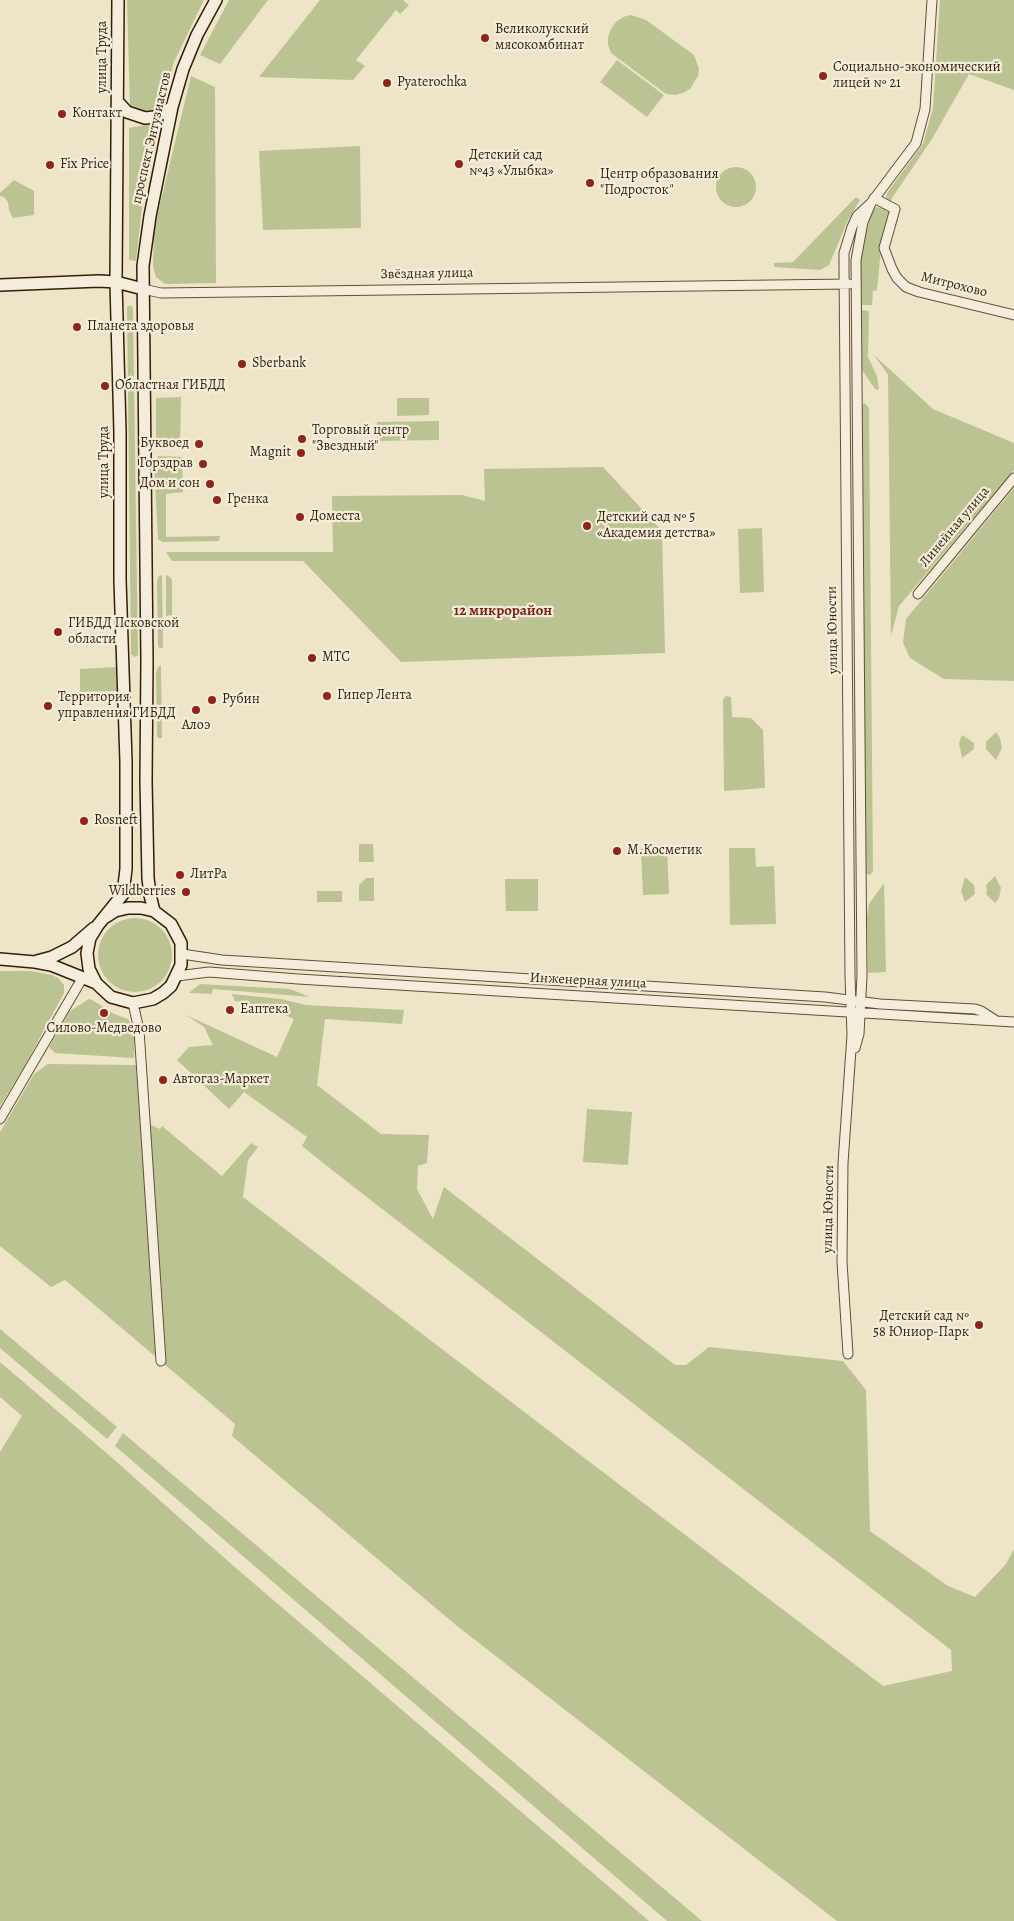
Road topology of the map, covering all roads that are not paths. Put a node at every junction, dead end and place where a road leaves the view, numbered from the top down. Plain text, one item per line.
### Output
1 (118, 0) edge
2 (216, 0) edge
3 (932, 0) edge
4 (118, 102) junction
5 (172, 106) junction
6 (872, 201) junction
7 (116, 282) junction
8 (843, 284) junction
9 (855, 284) junction
10 (0, 285) edge
11 (143, 289) junction
12 (1014, 315) edge
13 (1014, 478) edge
14 (918, 594) dead end
15 (154, 912) junction
16 (101, 921) junction
17 (182, 954) junction
18 (0, 959) edge
19 (35, 962) junction
20 (177, 976) junction
21 (84, 977) junction
22 (96, 983) junction
23 (851, 1000) junction
24 (861, 1001) junction
25 (133, 1003) junction
26 (856, 1012) junction
27 (997, 1021) junction
28 (1014, 1022) edge
29 (0, 1119) edge
30 (848, 1354) dead end
31 (161, 1361) dead end

1 - 4 main road, улица Труда
2 - 5 main road, проспект Энтузиастов
3 - 6 street, улица Юности
4 - 5 main road
4 - 7 main road, улица Труда
5 - 11 main road, проспект Энтузиастов
6 - 8 street, улица Юности
6 - 9 street, улица Юности
6 - 12 street, Митрохово
7 - 10 main road, Звёздная улица
7 - 11 main road, Звёздная улица
7 - 16 main road, улица Труда
8 - 9 street, Звёздная улица
8 - 11 street, Звёздная улица
8 - 23 street, улица Юности
9 - 24 street, улица Юности
11 - 15 main road
13 - 14 street, Линейная улица
15 - 16 main road
15 - 17 main road
16 - 19 main road
16 - 22 main road
17 - 20 main road
17 - 23 street, Инженерная улица
18 - 19 main road
19 - 21 main road
20 - 25 main road
20 - 26 street, Инженерная улица
21 - 22 main road
21 - 29 street
22 - 25 main road
23 - 24 street, Инженерная улица
23 - 26 street, улица Юности
24 - 26 street, улица Юности
24 - 27 street, Инженерная улица
25 - 31 street
26 - 27 street, Инженерная улица
26 - 30 street, улица Юности
27 - 28 street, Инженерная улица

